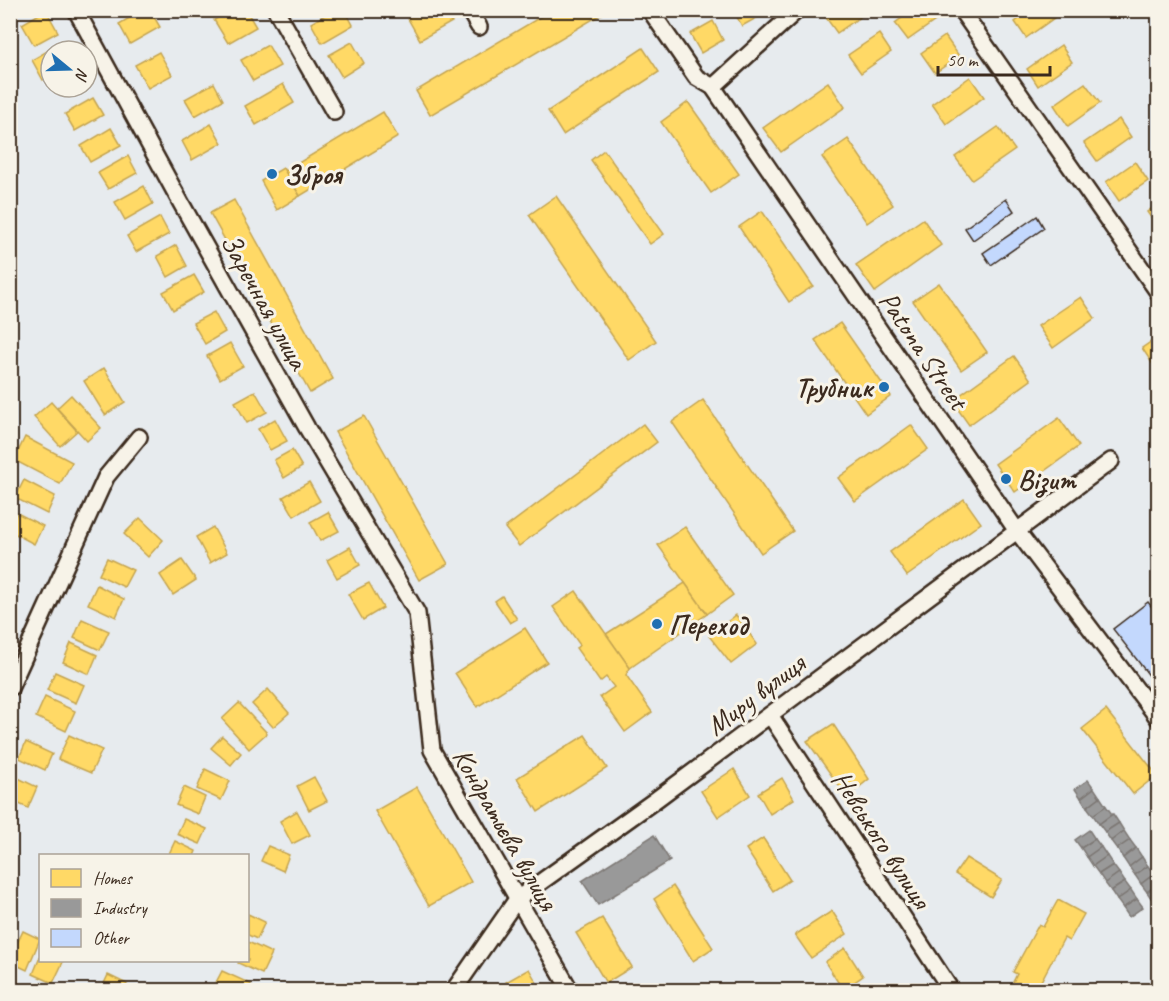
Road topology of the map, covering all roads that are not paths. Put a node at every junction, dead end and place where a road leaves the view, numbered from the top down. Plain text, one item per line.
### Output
1 (76, 10) edge
2 (276, 10) edge
3 (469, 10) edge
4 (650, 10) edge
5 (961, 10) edge
6 (795, 11) edge
7 (479, 27) dead end
8 (713, 87) junction
9 (334, 112) dead end
10 (1158, 292) edge
11 (139, 437) dead end
12 (1111, 461) dead end
13 (1017, 531) junction
14 (417, 613) joint
15 (10, 688) edge
16 (770, 715) junction
17 (1158, 718) edge
18 (517, 899) junction
19 (454, 990) edge
20 (570, 990) edge
21 (951, 990) edge

1 - 14 street, Заречная улица
2 - 9 street
3 - 7 street
4 - 8 street, Patona Street
5 - 10 street
6 - 8 street
8 - 13 street, Patona Street
11 - 15 street
12 - 13 street, Миру вулиця
13 - 16 street, Миру вулиця
13 - 17 street, Patona Street
14 - 18 street, Кондратьєва вулиця
16 - 18 street, Миру вулиця
16 - 21 street, Невського вулиця
18 - 19 street, Миру вулиця
18 - 20 street, Кондратьєва вулиця

